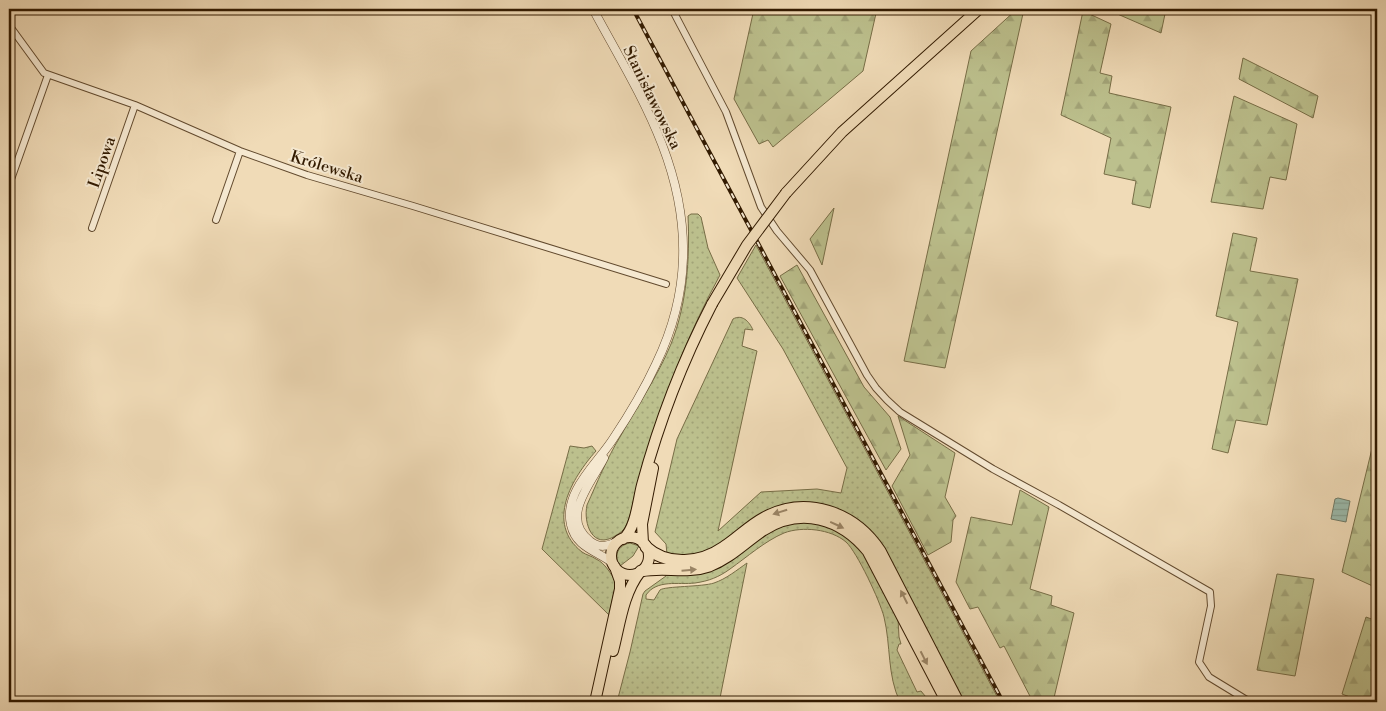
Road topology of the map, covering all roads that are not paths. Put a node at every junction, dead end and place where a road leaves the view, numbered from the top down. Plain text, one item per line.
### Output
1 (593, 9) edge
2 (672, 9) edge
3 (979, 9) edge
4 (9, 25) edge
5 (48, 75) junction
6 (135, 104) junction
7 (240, 151) junction
8 (9, 185) edge
9 (216, 220) dead end
10 (92, 228) dead end
11 (666, 284) dead end
12 (681, 371) junction
13 (612, 441) junction
14 (621, 540) junction
15 (645, 545) junction
16 (614, 566) junction
17 (640, 571) junction
18 (595, 702) edge
19 (600, 702) edge
20 (947, 702) edge
21 (958, 702) edge
22 (1250, 702) edge

1 - 13 street, Stanisławowska
2 - 22 street
3 - 12 main road, bridge
4 - 5 street
5 - 6 street, Królewska
5 - 8 street
6 - 7 street, Królewska
6 - 10 street, Lipowa
7 - 9 street
7 - 11 street, Królewska
12 - 14 main road
12 - 15 main road
13 - 14 street
13 - 16 street
14 - 15 main road
14 - 16 main road
15 - 17 main road
21 -> 15 highway
16 - 17 main road
16 - 18 main road
17 - 19 main road
17 -> 20 highway

